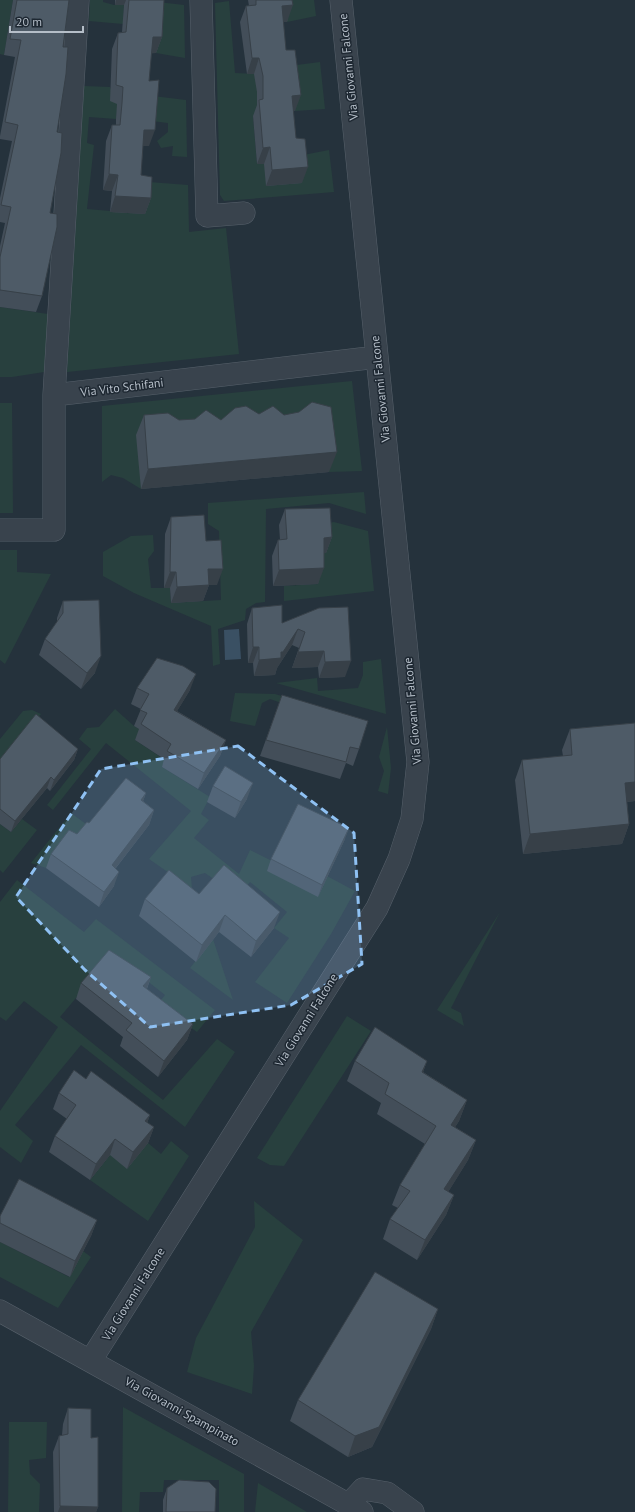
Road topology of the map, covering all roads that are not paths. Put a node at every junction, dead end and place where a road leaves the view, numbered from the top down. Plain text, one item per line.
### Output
1 (78, 0) edge
2 (201, 0) edge
3 (341, 0) edge
4 (244, 213) dead end
5 (377, 357) junction
6 (54, 395) junction
7 (0, 530) edge
8 (0, 1311) edge
9 (91, 1360) junction
10 (356, 1508) edge
11 (413, 1512) edge

1 - 6 street
2 - 4 street
3 - 5 street, Via Giovanni Falcone
5 - 6 street, Via Vito Schifani
5 - 9 street, Via Giovanni Falcone
6 - 7 street
8 - 9 street, Via Giovanni Spampinato
9 - 10 street, Via Giovanni Spampinato
10 - 11 street

